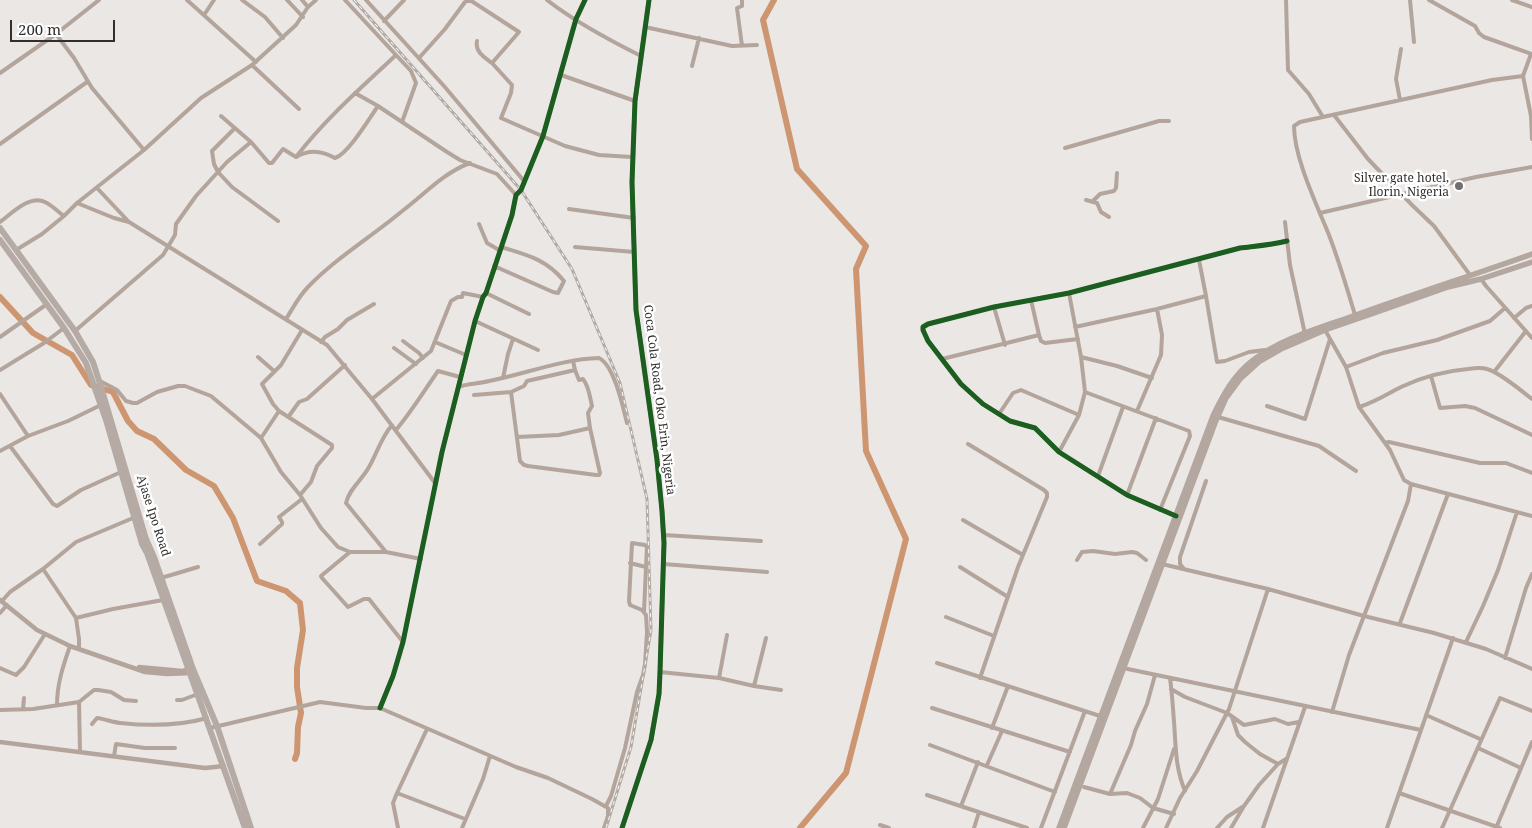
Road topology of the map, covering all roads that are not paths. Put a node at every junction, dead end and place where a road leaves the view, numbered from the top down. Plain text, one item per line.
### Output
1 (100, 0) edge
2 (188, 0) edge
3 (214, 0) edge
4 (242, 0) edge
5 (287, 0) edge
6 (302, 0) edge
7 (316, 0) edge
8 (345, 0) edge
9 (366, 0) edge
10 (404, 0) edge
11 (480, 0) edge
12 (546, 0) edge
13 (585, 0) edge
14 (649, 0) edge
15 (1286, 0) edge
16 (1410, 0) edge
17 (1429, 0) edge
18 (1512, 0) edge
19 (742, 1) edge
20 (477, 4) junction
21 (308, 7) junction
22 (1532, 8) edge
23 (204, 15) junction
24 (303, 17) junction
25 (576, 19) junction
26 (384, 21) junction
27 (645, 27) junction
28 (56, 34) junction
29 (283, 38) junction
30 (699, 38) junction
31 (477, 41) dead end
32 (1414, 42) dead end
33 (756, 45) dead end
34 (742, 46) junction
35 (1401, 49) dead end
36 (1532, 54) edge
37 (396, 55) junction
38 (641, 56) junction
39 (419, 58) junction
40 (254, 63) junction
41 (492, 63) junction
42 (692, 66) dead end
43 (0, 73) edge
44 (561, 75) junction
45 (1523, 76) junction
46 (87, 82) junction
47 (355, 93) junction
48 (1400, 100) junction
49 (635, 101) junction
50 (378, 106) junction
51 (299, 109) dead end
52 (1334, 115) junction
53 (221, 116) dead end
54 (1323, 117) junction
55 (1169, 121) dead end
56 (402, 122) junction
57 (235, 128) junction
58 (543, 136) junction
59 (1532, 139) edge
60 (250, 142) junction
61 (0, 144) edge
62 (1065, 148) dead end
63 (144, 150) junction
64 (296, 157) junction
65 (632, 157) junction
66 (460, 160) junction
67 (470, 163) junction
68 (1532, 163) edge
69 (460, 167) junction
70 (1532, 168) edge
71 (1526, 169) junction
72 (218, 172) junction
73 (1116, 173) dead end
74 (524, 181) junction
75 (97, 188) junction
76 (1401, 194) junction
77 (516, 195) junction
78 (1086, 200) dead end
79 (1094, 201) junction
80 (77, 203) junction
81 (569, 209) dead end
82 (1320, 213) junction
83 (64, 216) junction
84 (1108, 217) dead end
85 (634, 218) junction
86 (278, 221) dead end
87 (0, 222) edge
88 (129, 222) junction
89 (1285, 222) dead end
90 (479, 224) dead end
91 (1, 233) edge
92 (0, 240) edge
93 (1287, 241) junction
94 (168, 245) junction
95 (575, 247) dead end
96 (500, 248) junction
97 (16, 250) junction
98 (634, 252) junction
99 (1532, 254) edge
100 (1199, 260) junction
101 (1532, 262) edge
102 (1513, 265) junction
103 (494, 266) junction
104 (1470, 275) junction
105 (1481, 279) junction
106 (1069, 293) junction
107 (485, 295) junction
108 (1206, 296) junction
109 (1031, 300) junction
110 (47, 304) junction
111 (374, 304) dead end
112 (1532, 306) edge
113 (994, 307) junction
114 (1505, 308) junction
115 (1157, 309) junction
116 (529, 314) dead end
117 (1355, 315) junction
118 (1514, 318) junction
119 (286, 319) junction
120 (475, 321) junction
121 (1075, 327) junction
122 (64, 328) junction
123 (302, 330) junction
124 (1325, 330) junction
125 (75, 331) junction
126 (1526, 331) junction
127 (1305, 334) junction
128 (1039, 336) junction
129 (0, 337) edge
130 (1532, 338) edge
131 (513, 339) junction
132 (1078, 339) junction
133 (1330, 339) junction
134 (403, 341) dead end
135 (321, 342) junction
136 (435, 342) junction
137 (1005, 345) junction
138 (394, 348) dead end
139 (1272, 348) junction
140 (538, 350) dead end
141 (466, 355) junction
142 (258, 357) dead end
143 (1081, 357) junction
144 (424, 358) junction
145 (942, 359) junction
146 (573, 361) junction
147 (416, 364) junction
148 (345, 365) junction
149 (1346, 367) junction
150 (0, 370) edge
151 (575, 370) junction
152 (274, 371) junction
153 (1494, 372) junction
154 (1432, 376) junction
155 (460, 377) junction
156 (503, 378) junction
157 (1152, 378) junction
158 (97, 384) junction
159 (458, 387) junction
160 (511, 392) junction
161 (1085, 392) junction
162 (0, 394) edge
163 (474, 395) dead end
164 (372, 399) junction
165 (1532, 399) edge
166 (101, 405) junction
167 (1122, 406) junction
168 (1267, 406) dead end
169 (1359, 406) junction
170 (1137, 410) junction
171 (279, 411) junction
172 (999, 414) junction
173 (1079, 415) junction
174 (289, 416) junction
175 (1218, 417) junction
176 (1156, 418) junction
177 (627, 423) dead end
178 (392, 425) junction
179 (590, 428) junction
180 (396, 430) junction
181 (1532, 435) edge
182 (28, 436) junction
183 (517, 437) junction
184 (260, 438) junction
185 (1384, 443) junction
186 (968, 444) dead end
187 (10, 446) junction
188 (0, 451) edge
189 (1059, 452) junction
190 (1356, 471) dead end
191 (121, 472) junction
192 (1532, 473) edge
193 (1098, 476) junction
194 (1206, 481) dead end
195 (435, 483) junction
196 (1411, 484) junction
197 (128, 488) junction
198 (1448, 494) junction
199 (1127, 495) junction
200 (301, 497) junction
201 (1160, 510) junction
202 (1517, 512) junction
203 (1176, 516) junction
204 (1532, 516) edge
205 (133, 518) junction
206 (963, 520) dead end
207 (664, 535) junction
208 (761, 541) dead end
209 (260, 544) dead end
210 (350, 552) junction
211 (386, 552) junction
212 (1023, 555) junction
213 (421, 560) junction
214 (1077, 560) dead end
215 (1146, 560) dead end
216 (630, 563) junction
217 (663, 564) junction
218 (1160, 564) junction
219 (198, 567) dead end
220 (646, 567) junction
221 (960, 567) dead end
222 (43, 569) junction
223 (1184, 569) junction
224 (767, 572) dead end
225 (1532, 574) edge
226 (161, 578) junction
227 (1268, 589) junction
228 (1008, 597) junction
229 (1, 600) edge
230 (164, 600) junction
231 (7, 605) junction
232 (0, 613) edge
233 (646, 614) junction
234 (946, 616) dead end
235 (1364, 616) junction
236 (76, 618) junction
237 (1400, 623) junction
238 (45, 634) junction
239 (727, 635) dead end
240 (994, 636) junction
241 (766, 638) dead end
242 (1453, 638) junction
243 (403, 642) junction
244 (1466, 642) junction
245 (70, 646) junction
246 (79, 649) junction
247 (1505, 658) junction
248 (937, 663) dead end
249 (0, 668) edge
250 (1123, 668) junction
251 (1532, 669) edge
252 (192, 671) junction
253 (660, 672) junction
254 (1155, 675) junction
255 (719, 678) junction
256 (980, 678) junction
257 (1170, 678) junction
258 (754, 686) junction
259 (1008, 686) junction
260 (1171, 689) junction
261 (781, 690) dead end
262 (1234, 692) junction
263 (198, 694) junction
264 (24, 698) dead end
265 (177, 700) dead end
266 (136, 701) dead end
267 (79, 702) junction
268 (57, 705) junction
269 (1305, 707) junction
270 (380, 708) junction
271 (932, 708) dead end
272 (23, 709) junction
273 (0, 710) edge
274 (1085, 711) junction
275 (1532, 711) edge
276 (1332, 712) junction
277 (1227, 713) junction
278 (1426, 715) junction
279 (1100, 716) junction
280 (1232, 717) junction
281 (207, 718) junction
282 (1299, 722) junction
283 (92, 724) dead end
284 (214, 727) junction
285 (992, 728) junction
286 (427, 729) junction
287 (1421, 730) junction
288 (1002, 731) junction
289 (1480, 739) junction
290 (0, 742) edge
291 (1532, 742) edge
292 (930, 745) dead end
293 (1175, 747) junction
294 (175, 748) dead end
295 (1478, 748) junction
296 (80, 752) junction
297 (1070, 752) junction
298 (114, 756) junction
299 (490, 756) junction
300 (1286, 759) junction
301 (978, 762) junction
302 (1278, 764) junction
303 (987, 765) junction
304 (224, 766) junction
305 (1521, 768) junction
306 (1084, 787) dead end
307 (1185, 791) junction
308 (1055, 792) junction
309 (397, 793) junction
310 (1399, 793) junction
311 (1110, 794) junction
312 (927, 795) dead end
313 (606, 806) junction
314 (961, 806) junction
315 (1244, 806) junction
316 (1153, 808) junction
317 (1449, 811) junction
318 (979, 812) junction
319 (1174, 814) junction
320 (465, 819) junction
321 (880, 825) dead end
322 (245, 828) edge
323 (251, 828) edge
324 (398, 828) edge
325 (462, 828) edge
326 (604, 828) edge
327 (622, 828) edge
328 (888, 828) edge
329 (974, 828) edge
330 (1027, 828) edge
331 (1041, 828) edge
332 (1059, 828) edge
333 (1064, 828) edge
334 (1142, 828) edge
335 (1166, 828) edge
336 (1217, 828) edge
337 (1231, 828) edge
338 (1263, 828) edge
339 (1387, 828) edge
340 (1442, 828) edge
341 (1498, 828) edge

1 - 28 street
2 - 23 street
3 - 23 street
4 - 29 street
5 - 24 street
6 - 21 street
7 - 21 street
8 - 37 street
9 - 26 street
10 - 26 street
11 - 20 street
12 - 25 street
13 - 25 street
14 - 27 street, Coca Cola Road, Oko Erin, Nigeria
15 - 54 street
16 - 32 street
17 - 36 street
18 - 22 street
19 - 34 street
20 - 39 street
20 - 41 street
21 - 24 street
23 - 40 street
24 - 29 street
25 - 38 street
25 - 44 street
26 - 39 street
27 - 30 street
27 - 38 street, Coca Cola Road, Oko Erin, Nigeria
28 - 43 street
28 - 46 street
29 - 40 street
30 - 34 street
30 - 42 street
31 - 41 street
33 - 34 street
35 - 48 street
36 - 45 street
37 - 47 street
37 - 56 street
38 - 49 street, Coca Cola Road, Oko Erin, Nigeria
39 - 74 street
40 - 51 street
40 - 63 street
41 - 58 street
44 - 49 street
44 - 58 street
45 - 48 street
45 - 59 street
46 - 61 street
46 - 63 street
47 - 50 street
47 - 64 street
48 - 52 street
49 - 65 street, Coca Cola Road, Oko Erin, Nigeria
50 - 56 street
50 - 64 street
52 - 54 street
52 - 76 street
53 - 57 street
54 - 82 street
55 - 62 street
56 - 66 street
57 - 60 street
57 - 72 street
58 - 65 street
58 - 74 street
60 - 64 street
60 - 72 street
63 - 75 street
65 - 85 street, Coca Cola Road, Oko Erin, Nigeria
66 - 67 street
66 - 69 street
67 - 69 street
67 - 77 street
68 - 71 street
69 - 119 street
70 - 71 street
71 - 76 street
72 - 86 street
72 - 94 street
73 - 79 street
74 - 77 street
75 - 80 street
75 - 88 street
76 - 82 street
76 - 104 street
77 - 96 street
78 - 79 street
79 - 84 street
80 - 83 street
80 - 88 street
81 - 85 street
82 - 117 street
83 - 87 street
83 - 97 street
85 - 98 street, Coca Cola Road, Oko Erin, Nigeria
88 - 94 street
89 - 93 street
90 - 96 street
91 - 97 highway, Ajase Ipo Road
92 - 110 highway, Ajase Ipo Road
93 - 100 street
93 - 127 street
94 - 119 street
94 - 125 street
95 - 98 street
96 - 103 street
96 - 103 street
97 - 125 highway, Ajase Ipo Road
98 - 207 street, Coca Cola Road, Oko Erin, Nigeria
99 - 102 main road
100 - 106 street
100 - 108 street
101 - 102 main road
102 - 104 main road
102 - 105 main road
103 - 107 street
104 - 117 main road
105 - 114 street
105 - 124 main road
106 - 109 street
106 - 121 street
107 - 116 street
107 - 120 street
107 - 136 street
108 - 115 street
108 - 139 street
109 - 113 street
109 - 128 street
110 - 122 highway, Ajase Ipo Road
110 - 129 street
111 - 135 street
112 - 118 street
113 - 137 street
113 - 145 street
114 - 118 street
114 - 149 street
115 - 121 street
115 - 157 street
117 - 127 main road
118 - 126 street
119 - 123 street
120 - 131 street
120 - 141 street
121 - 132 street
122 - 150 street
122 - 158 highway, Ajase Ipo Road
123 - 135 street
123 - 152 street
124 - 133 street
124 - 175 main road
125 - 158 highway, Ajase Ipo Road
126 - 130 street
126 - 153 street
127 - 139 main road
128 - 132 street
128 - 137 street
131 - 140 street
131 - 156 street
132 - 143 street
133 - 149 street
133 - 168 street
134 - 144 street
135 - 148 street
136 - 141 street
136 - 144 street
137 - 145 street
138 - 147 street
139 - 203 main road
141 - 155 street
142 - 152 street
143 - 157 street
143 - 161 street
144 - 147 street
145 - 172 street
146 - 151 street
146 - 156 street
146 - 177 street
147 - 164 street
148 - 164 street
148 - 174 street
149 - 169 street
151 - 160 street
151 - 179 street
152 - 171 street
153 - 154 street
153 - 165 street
154 - 169 street
154 - 181 street
155 - 159 street
155 - 180 street
156 - 159 street
157 - 170 street
158 - 166 highway, Ajase Ipo Road
158 - 184 street
158 - 197 highway, Ajase Ipo Road
159 - 195 street
160 - 163 street
160 - 183 street
161 - 167 street
161 - 173 street
162 - 182 street
164 - 178 street
166 - 182 street
166 - 191 highway, Ajase Ipo Road
167 - 170 street
167 - 193 street
169 - 185 street
170 - 176 street
171 - 174 street
171 - 184 street
172 - 173 street
172 - 189 street
173 - 189 street
174 - 200 street
175 - 190 street
175 - 218 main road
176 - 199 street
176 - 201 street
178 - 180 street
178 - 211 street
179 - 183 street
179 - 183 street
180 - 195 street
182 - 187 street
184 - 200 street
185 - 192 street
185 - 196 street
186 - 212 street
187 - 188 street
187 - 191 street
189 - 193 street
191 - 197 highway, Ajase Ipo Road
193 - 199 street
194 - 223 street
195 - 213 street
196 - 198 street
196 - 235 street
197 - 205 highway, Ajase Ipo Road
197 - 226 highway, Ajase Ipo Road
198 - 202 street
198 - 237 street
199 - 201 street
200 - 209 street
200 - 210 street
201 - 203 street
202 - 204 street
202 - 244 street
203 - 218 main road
205 - 222 street
205 - 230 highway, Ajase Ipo Road
206 - 212 street
207 - 208 street
207 - 217 street, Coca Cola Road, Oko Erin, Nigeria
210 - 211 street
210 - 243 street
211 - 213 street
212 - 228 street
213 - 243 street
214 - 215 street
216 - 220 street
216 - 220 street
216 - 233 street
217 - 224 street
217 - 253 street, Coca Cola Road, Oko Erin, Nigeria
218 - 223 street
218 - 250 main road
218 - 279 main road
219 - 226 street
220 - 233 street
221 - 228 street
222 - 229 street
222 - 236 street
223 - 227 street
225 - 247 street
226 - 252 highway, Ajase Ipo Road
227 - 235 street
227 - 262 street
228 - 240 street
229 - 231 street
230 - 236 street
230 - 252 highway, Ajase Ipo Road
231 - 232 street
231 - 238 street
233 - 313 street
234 - 240 street
235 - 237 street
235 - 276 street
236 - 246 street
237 - 242 street
238 - 245 street
238 - 249 street
239 - 255 street
240 - 256 street
241 - 258 street
242 - 244 street
242 - 278 street
243 - 270 street
244 - 247 street
245 - 246 street
245 - 268 street
246 - 252 street
247 - 251 street
248 - 256 street
250 - 254 street
250 - 333 main road
252 - 263 highway, Ajase Ipo Road
252 - 284 highway, Ajase Ipo Road
253 - 255 street
253 - 327 street, Coca Cola Road, Oko Erin, Nigeria
254 - 257 street
254 - 311 street
255 - 258 street
256 - 259 street
257 - 260 street
257 - 262 street
258 - 261 street
259 - 274 street
259 - 285 street
260 - 277 street
260 - 293 street
262 - 269 street
262 - 277 street
263 - 265 street
263 - 281 highway, Ajase Ipo Road
264 - 272 street
266 - 267 street
267 - 268 street
267 - 296 street
268 - 272 street
269 - 276 street
269 - 282 street
270 - 284 street
270 - 286 street
271 - 285 street
272 - 273 street
274 - 279 street
274 - 297 street
275 - 289 street
276 - 287 street
277 - 280 street
277 - 307 street
278 - 287 street
278 - 289 street
279 - 332 main road
280 - 282 street
280 - 302 street
281 - 283 street
281 - 284 highway, Ajase Ipo Road
282 - 300 street
284 - 304 highway, Ajase Ipo Road
284 - 323 highway, Ajase Ipo Road
285 - 288 street
286 - 299 street
286 - 309 street
287 - 310 street
288 - 297 street
288 - 303 street
289 - 295 street
290 - 296 street
291 - 305 street
292 - 301 street
293 - 307 street
293 - 316 street
294 - 298 street
295 - 305 street
295 - 317 street
296 - 298 street
297 - 308 street
298 - 304 street
299 - 313 street
299 - 320 street
300 - 302 street
300 - 338 street
301 - 303 street
301 - 314 street
302 - 315 street
303 - 308 street
304 - 322 highway, Ajase Ipo Road
305 - 341 street
306 - 311 street
307 - 319 street
308 - 331 street
309 - 320 street
309 - 324 street
310 - 317 street
310 - 339 street
311 - 316 street
312 - 314 street
313 - 326 street
314 - 318 street
315 - 336 street
315 - 337 street
316 - 319 street
316 - 334 street
317 - 340 street
317 - 341 street
318 - 329 street
318 - 330 street
319 - 335 street
320 - 325 street
321 - 328 street

